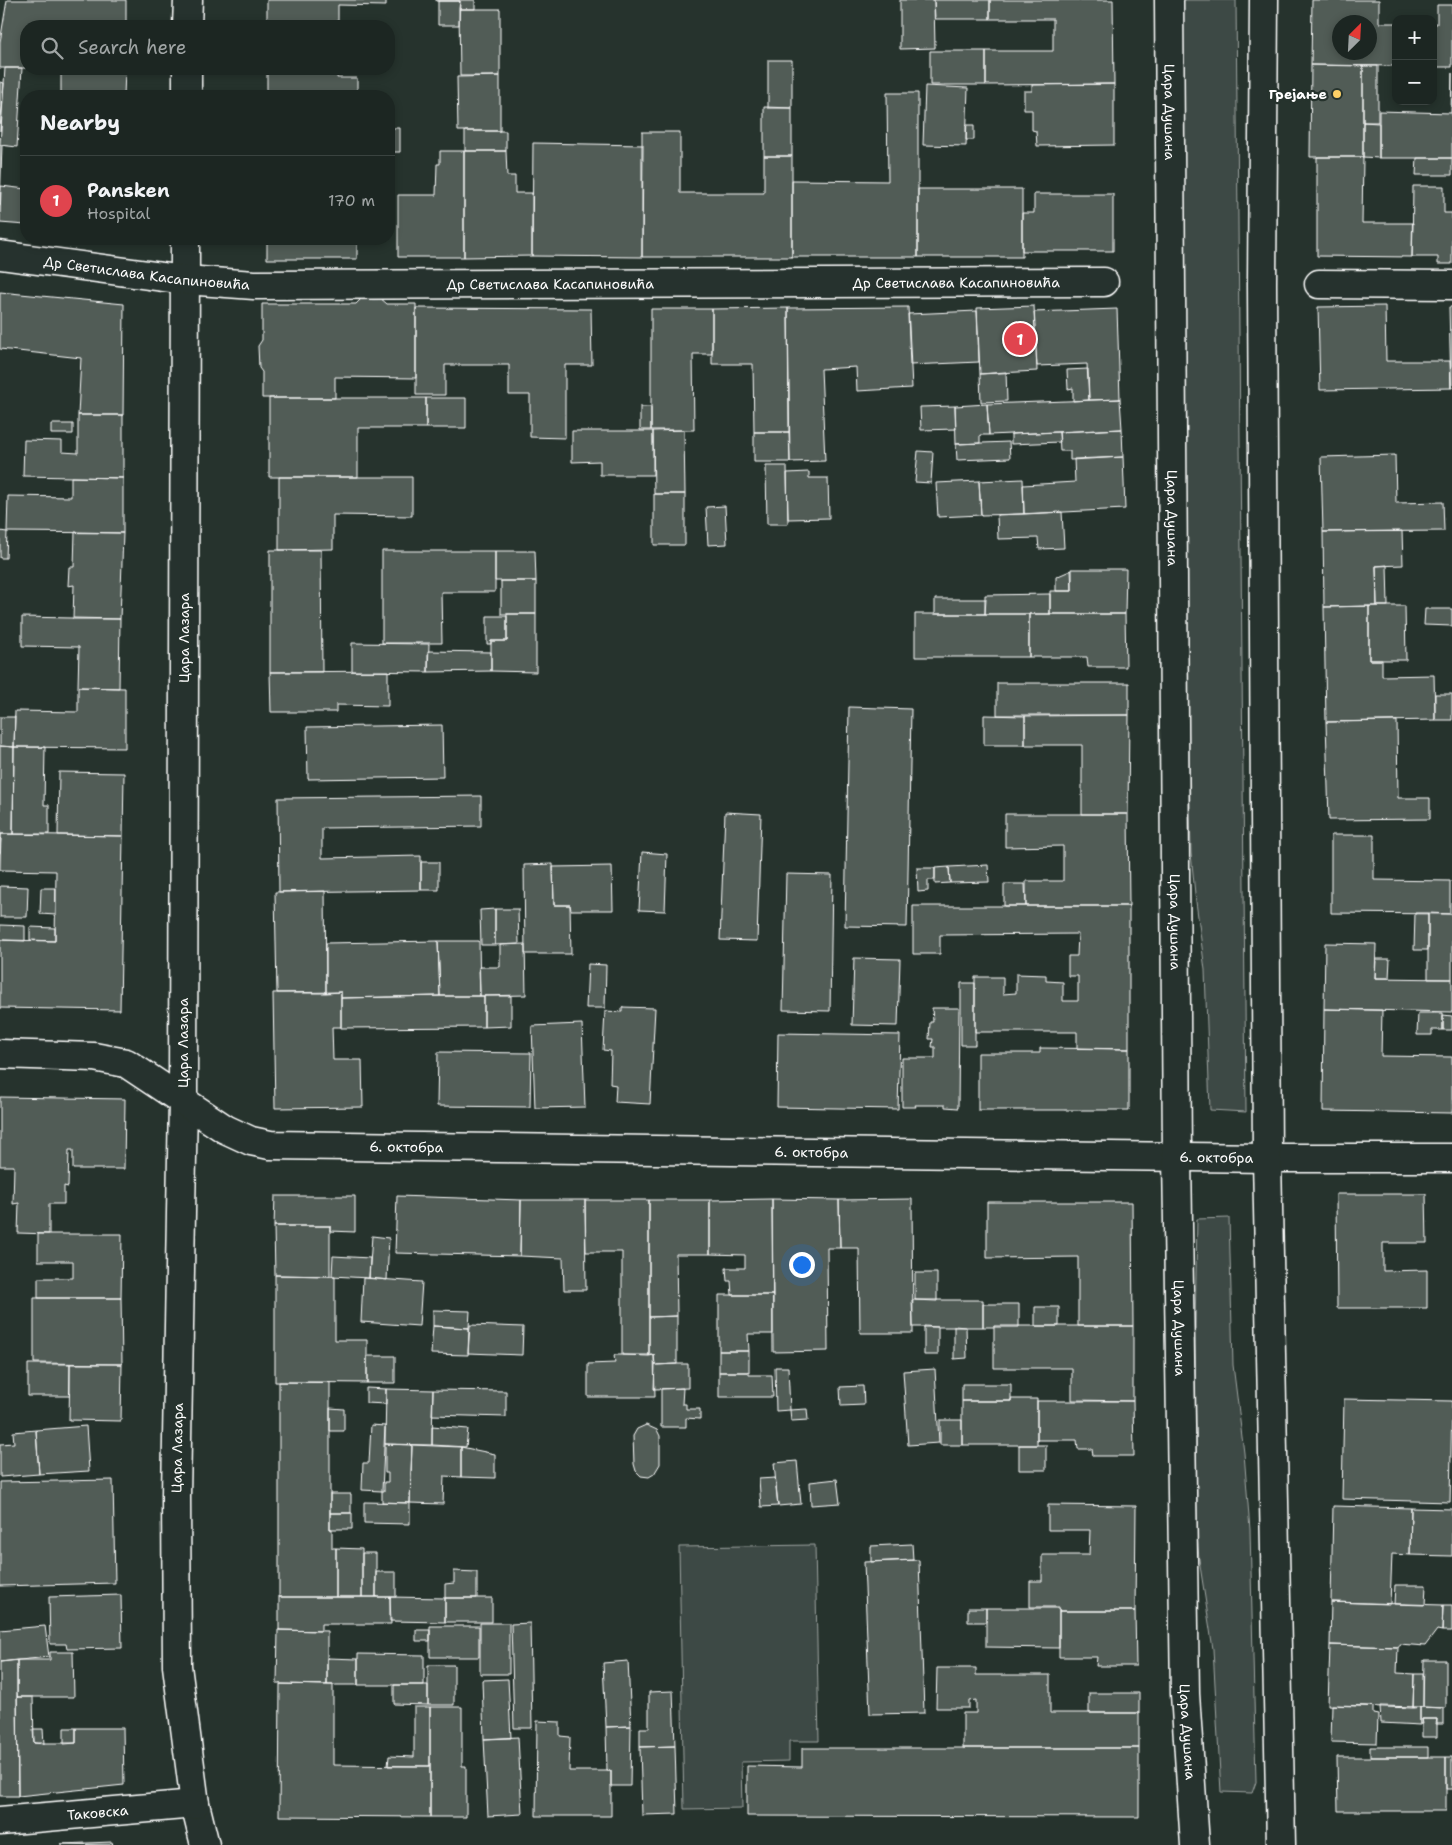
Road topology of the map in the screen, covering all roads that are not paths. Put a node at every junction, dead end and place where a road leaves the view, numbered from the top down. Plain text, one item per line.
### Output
1 (188, 0) edge
2 (1169, 0) edge
3 (1264, 0) edge
4 (187, 20) edge
5 (187, 75) edge
6 (187, 90) edge
7 (186, 245) edge
8 (0, 255) edge
9 (185, 280) junction
10 (1104, 282) dead end
11 (1319, 284) dead end
12 (1452, 285) edge
13 (0, 1054) edge
14 (183, 1100) junction
15 (1178, 1156) junction
16 (1267, 1158) junction
17 (1452, 1158) edge
18 (195, 1804) junction
19 (0, 1821) edge
20 (206, 1845) edge
21 (1195, 1845) edge
22 (1281, 1845) edge

1 - 4 street
2 - 15 street, Цара Душана
3 - 16 street
5 - 6 street
7 - 9 street, Цара Лазара
8 - 9 street, Др Светислава Касапиновића
9 - 10 street, Др Светислава Касапиновића
9 - 14 street, Цара Лазара
11 - 12 street
13 - 14 street, 6. октобра
14 - 15 street, 6. октобра
14 - 18 street, Цара Лазара
15 - 16 street, 6. октобра
15 - 21 street, Цара Душана
16 - 17 street, 6. октобра
16 - 22 street
18 - 19 street, Таковска
18 - 20 street, Цара Лазара

